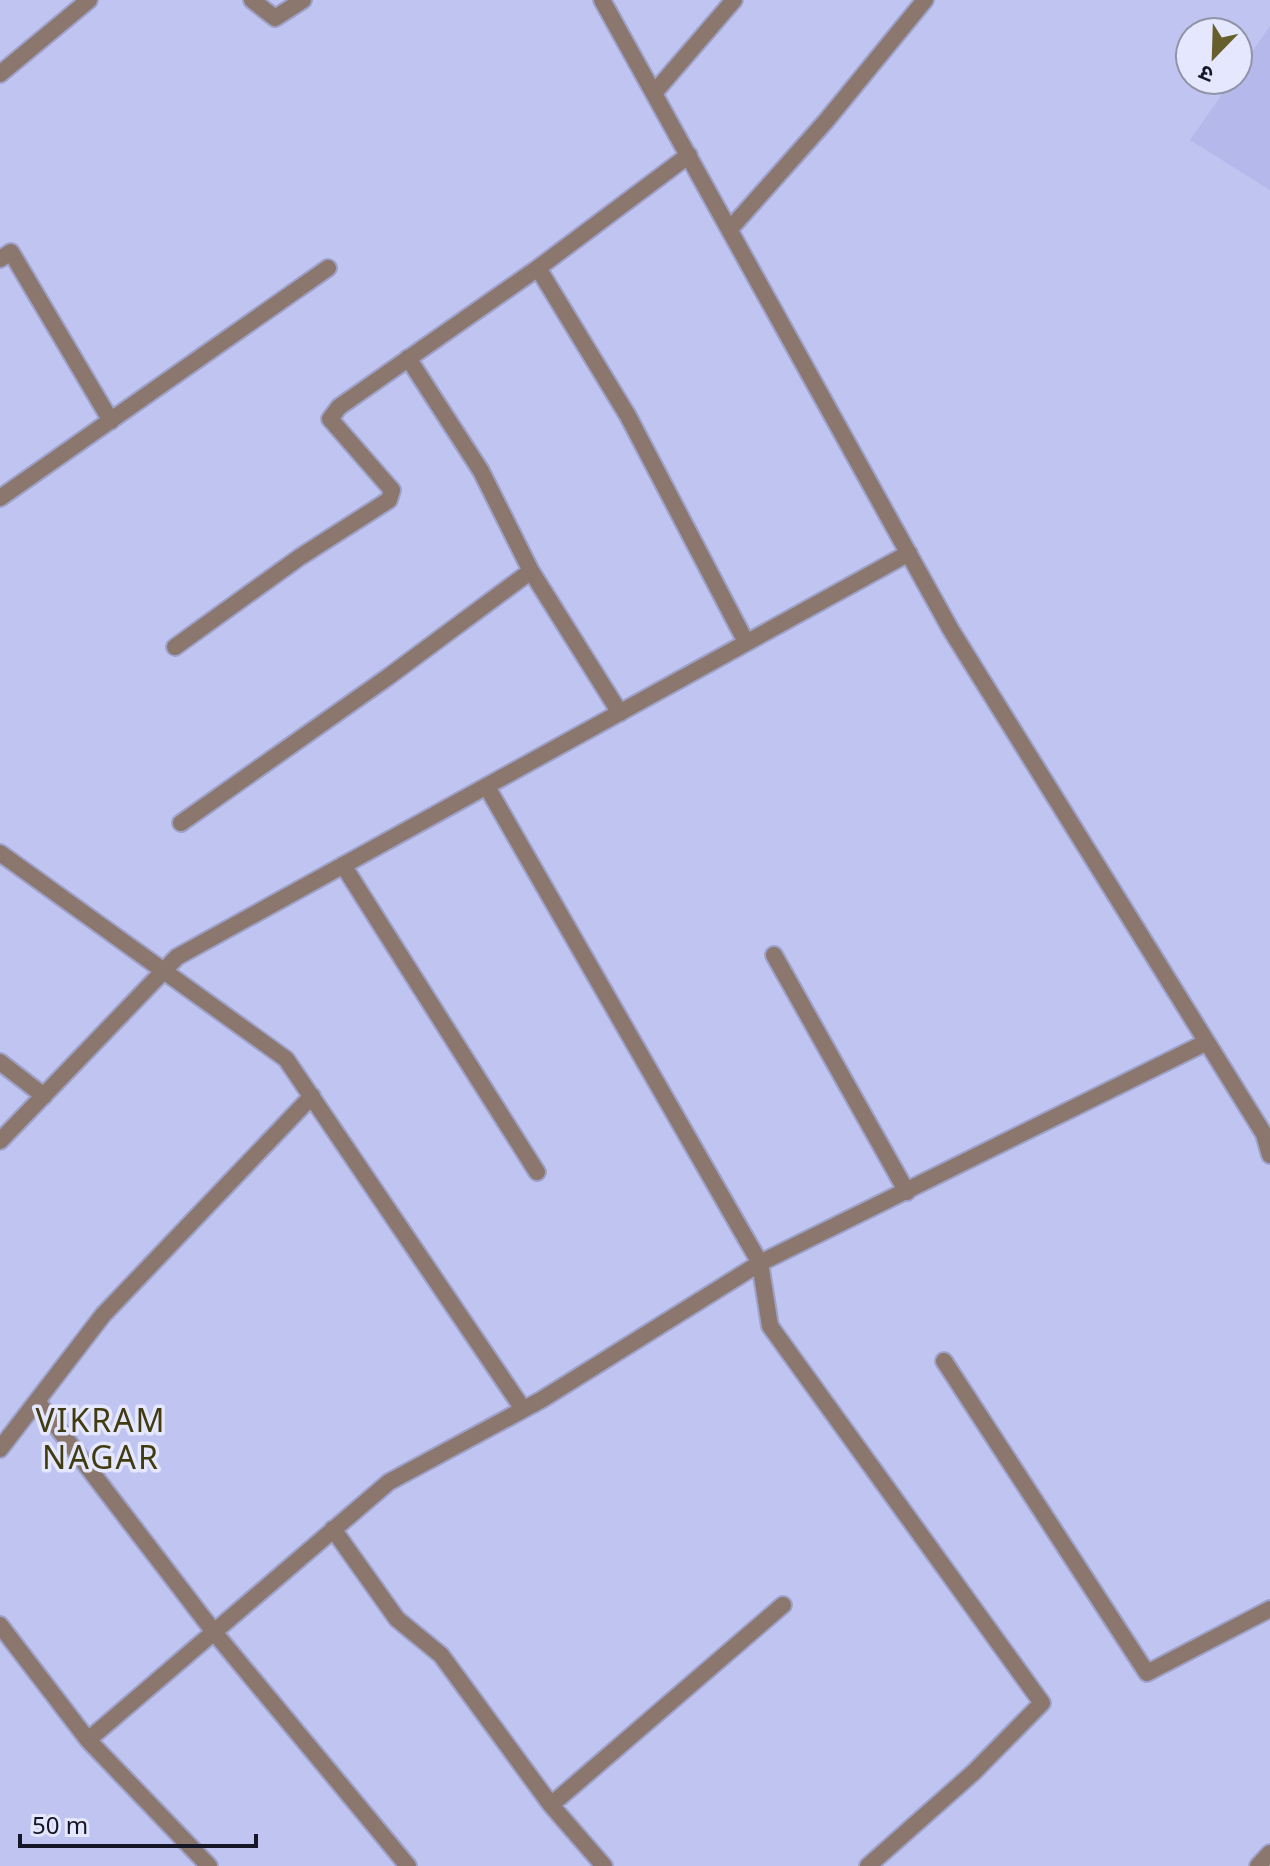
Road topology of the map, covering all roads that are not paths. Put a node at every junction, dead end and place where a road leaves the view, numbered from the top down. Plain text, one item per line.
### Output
1 (89, 0) edge
2 (252, 0) edge
3 (303, 0) edge
4 (602, 0) edge
5 (734, 0) edge
6 (925, 0) edge
7 (0, 74) edge
8 (654, 93) junction
9 (689, 155) junction
10 (730, 229) junction
11 (0, 259) edge
12 (328, 268) dead end
13 (538, 268) junction
14 (408, 358) junction
15 (111, 421) junction
16 (0, 498) edge
17 (909, 553) junction
18 (531, 571) junction
19 (746, 642) junction
20 (175, 647) dead end
21 (620, 713) junction
22 (487, 787) junction
23 (181, 823) dead end
24 (0, 854) edge
25 (343, 865) junction
26 (774, 955) dead end
27 (164, 970) junction
28 (1207, 1042) junction
29 (0, 1062) edge
30 (44, 1096) junction
31 (312, 1096) junction
32 (0, 1141) edge
33 (1270, 1155) edge
34 (537, 1172) dead end
35 (907, 1192) junction
36 (760, 1263) junction
37 (944, 1361) dead end
38 (37, 1401) junction
39 (523, 1409) junction
40 (0, 1449) edge
41 (333, 1529) junction
42 (783, 1605) dead end
43 (1270, 1609) edge
44 (0, 1625) edge
45 (214, 1632) junction
46 (88, 1740) junction
47 (551, 1805) junction
48 (1270, 1853) edge
49 (209, 1866) edge
50 (408, 1866) edge
51 (604, 1866) edge
52 (868, 1866) edge
53 (1258, 1866) edge

1 - 7 street
2 - 3 street
4 - 8 street
5 - 8 street
6 - 10 street
8 - 9 street
9 - 10 street
9 - 13 street
10 - 17 street
11 - 15 street
12 - 15 street
13 - 14 street
13 - 19 street
14 - 18 street
14 - 20 street
15 - 16 street
17 - 19 street
17 - 28 street
18 - 21 street
18 - 23 street
19 - 21 street
21 - 22 street
22 - 25 street
22 - 36 street
24 - 27 street
25 - 27 street
25 - 34 street
26 - 35 street
27 - 30 street
27 - 31 street
28 - 33 street
28 - 35 street
29 - 30 street
30 - 32 street
31 - 38 street
31 - 39 street
35 - 36 street
36 - 39 street
36 - 52 street
37 - 43 street
38 - 40 street
38 - 45 street
39 - 41 street
41 - 45 street
41 - 47 street
42 - 47 street
44 - 46 street
45 - 46 street
45 - 50 street
46 - 49 street
47 - 51 street
48 - 53 street

